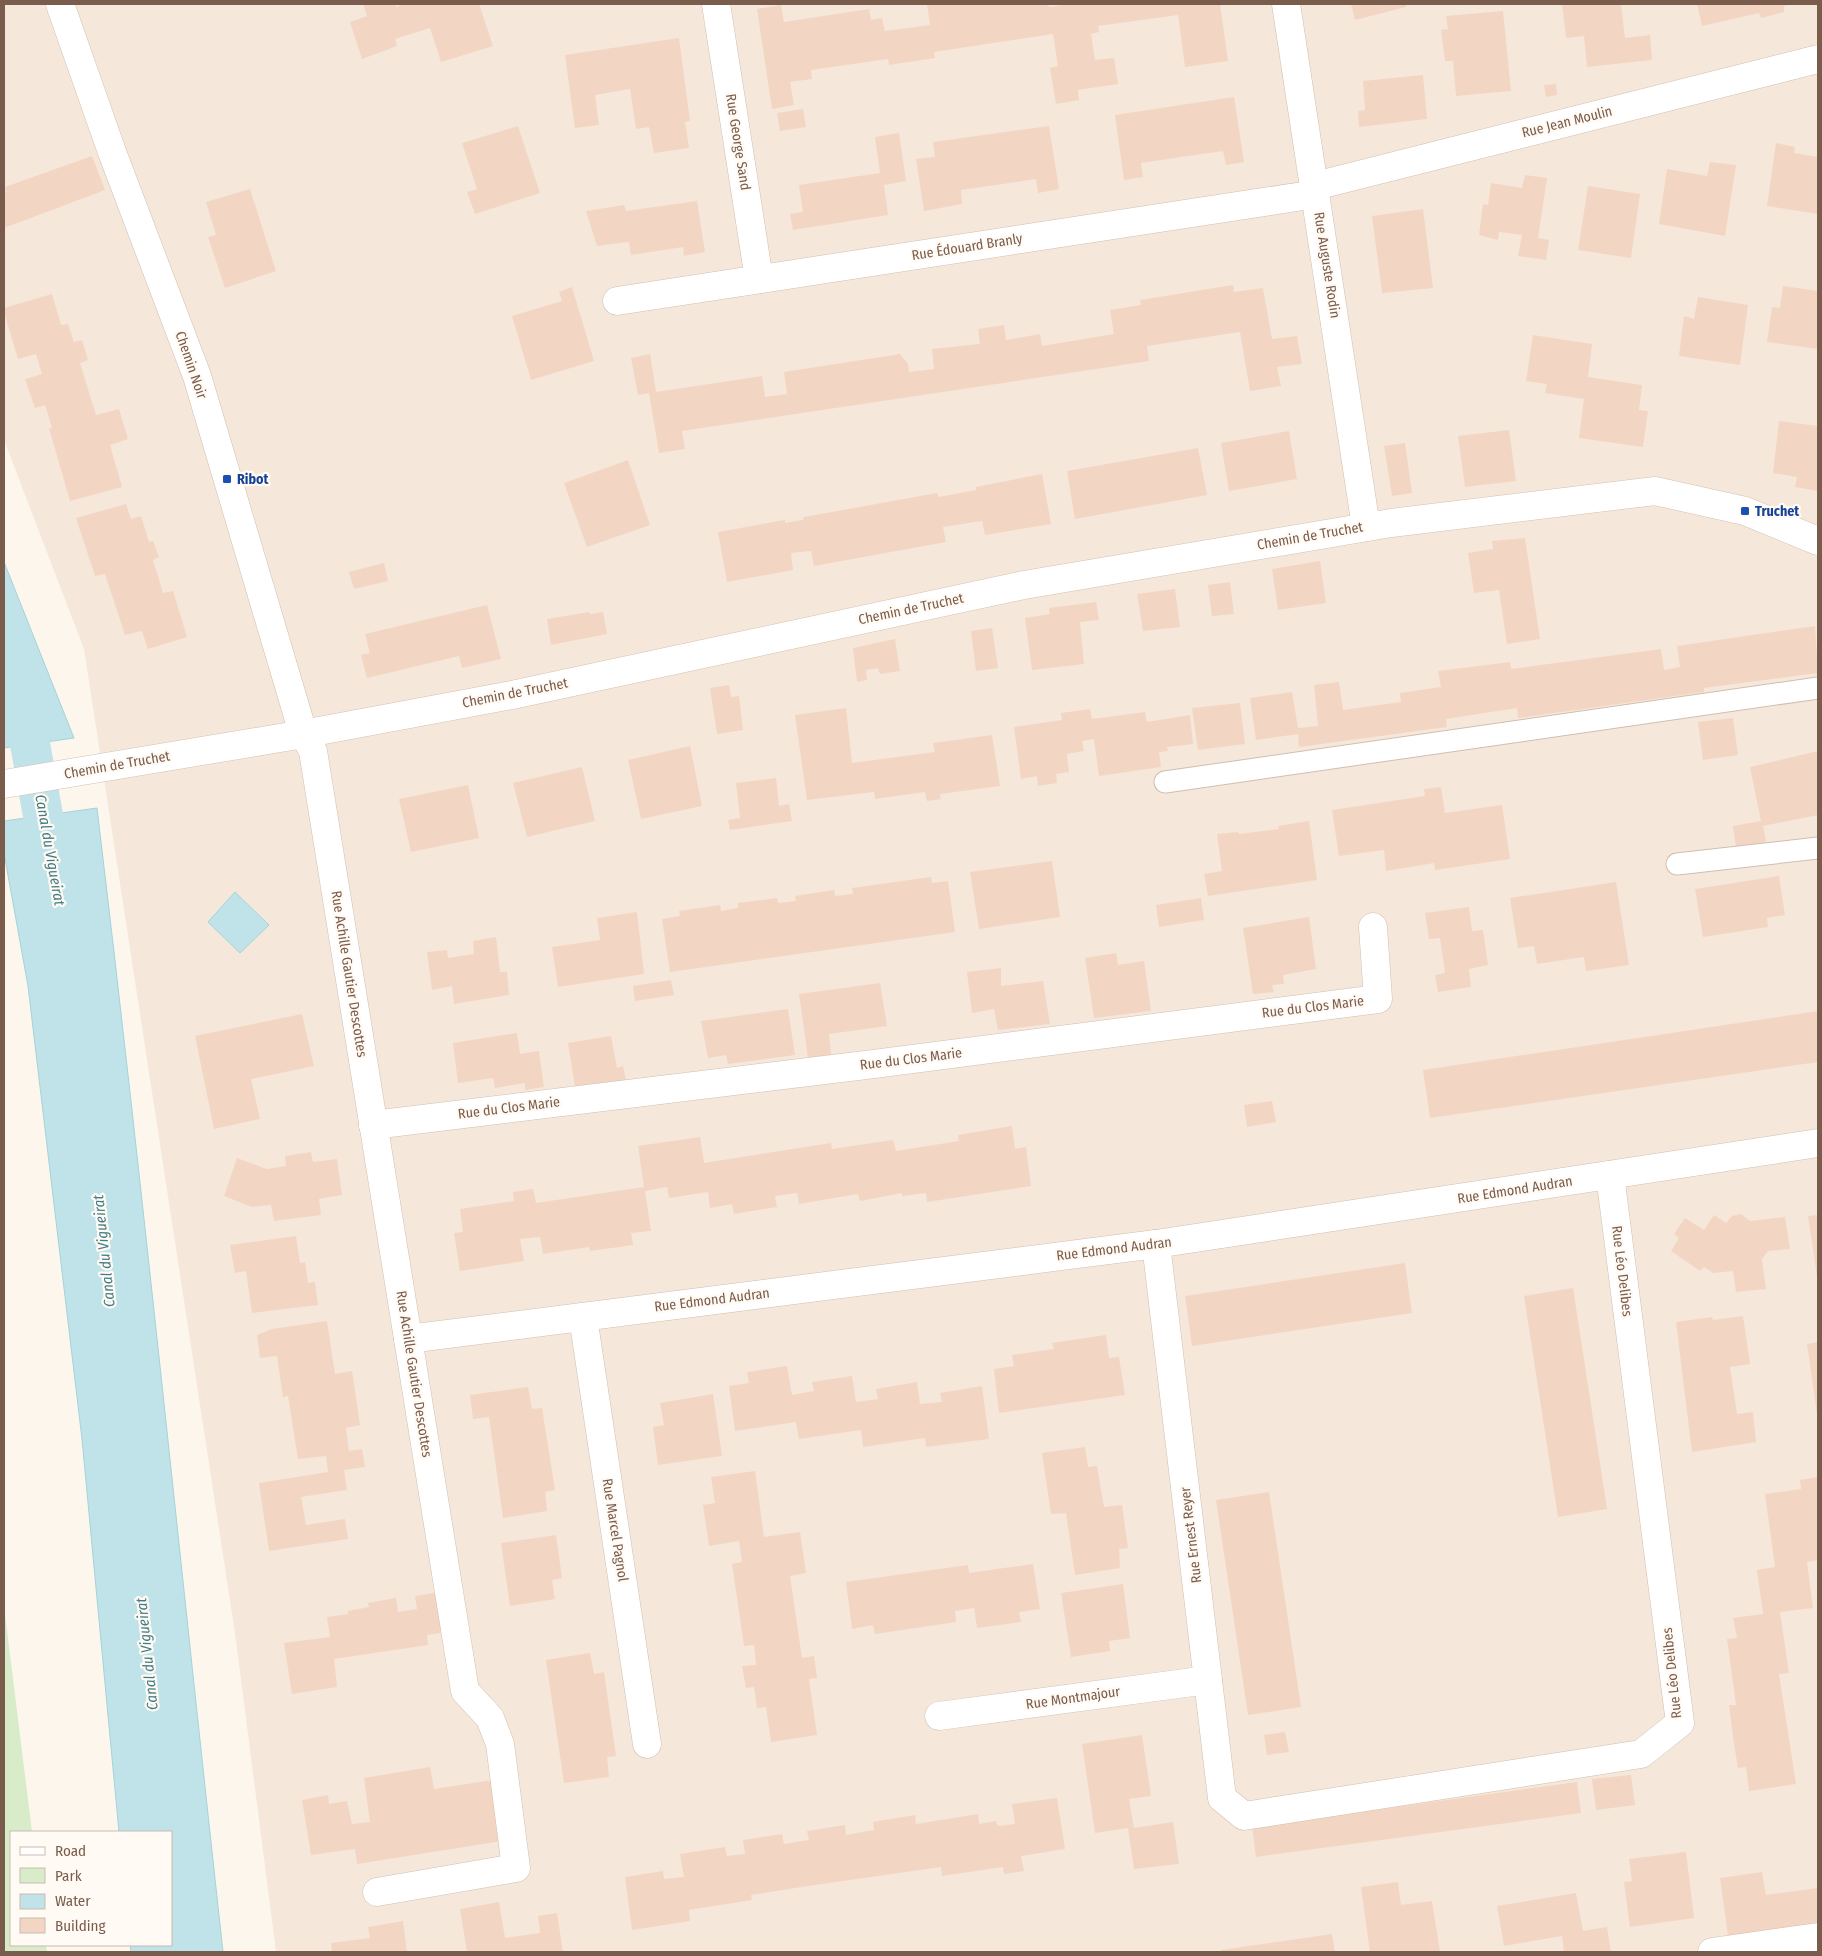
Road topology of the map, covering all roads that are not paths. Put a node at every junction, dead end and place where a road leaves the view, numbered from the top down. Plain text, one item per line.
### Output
1 (60, 4) edge
2 (716, 4) edge
3 (1286, 4) edge
4 (1818, 59) edge
5 (1316, 190) junction
6 (759, 279) junction
7 (617, 301) dead end
8 (1366, 526) junction
9 (1818, 541) edge
10 (1818, 688) edge
11 (303, 733) junction
12 (1165, 782) dead end
13 (4, 784) edge
14 (1818, 848) edge
15 (1677, 864) dead end
16 (1373, 927) dead end
17 (373, 1125) junction
18 (1818, 1143) edge
19 (1610, 1175) junction
20 (1156, 1244) junction
21 (583, 1317) junction
22 (408, 1339) junction
23 (1208, 1680) junction
24 (939, 1716) dead end
25 (648, 1744) dead end
26 (1244, 1816) joint
27 (377, 1892) dead end
28 (1818, 1937) edge
29 (1712, 1952) edge

1 - 11 street, Chemin Noir
2 - 6 street, Rue George Sand
3 - 5 street, Rue Auguste Rodin
4 - 5 street, Rue Jean Moulin
5 - 6 street, Rue Édouard Branly
5 - 8 street, Rue Auguste Rodin
6 - 7 street, Rue Édouard Branly
8 - 9 street, Chemin de Truchet
8 - 11 street, Chemin de Truchet
10 - 12 lane
11 - 13 street, Chemin de Truchet
11 - 17 street, Rue Achille Gautier Descottes
14 - 15 lane
16 - 17 street, Rue du Clos Marie
17 - 22 street, Rue Achille Gautier Descottes
18 - 19 street, Rue Edmond Audran
19 - 20 street, Rue Edmond Audran
19 - 26 street, Rue Léo Delibes
20 - 21 street, Rue Edmond Audran
20 - 23 street, Rue Ernest Reyer
21 - 22 street, Rue Edmond Audran
21 - 25 street, Rue Marcel Pagnol
22 - 27 street, Rue Achille Gautier Descottes
23 - 24 street, Rue Montmajour
23 - 26 street, Rue Ernest Reyer
28 - 29 street

